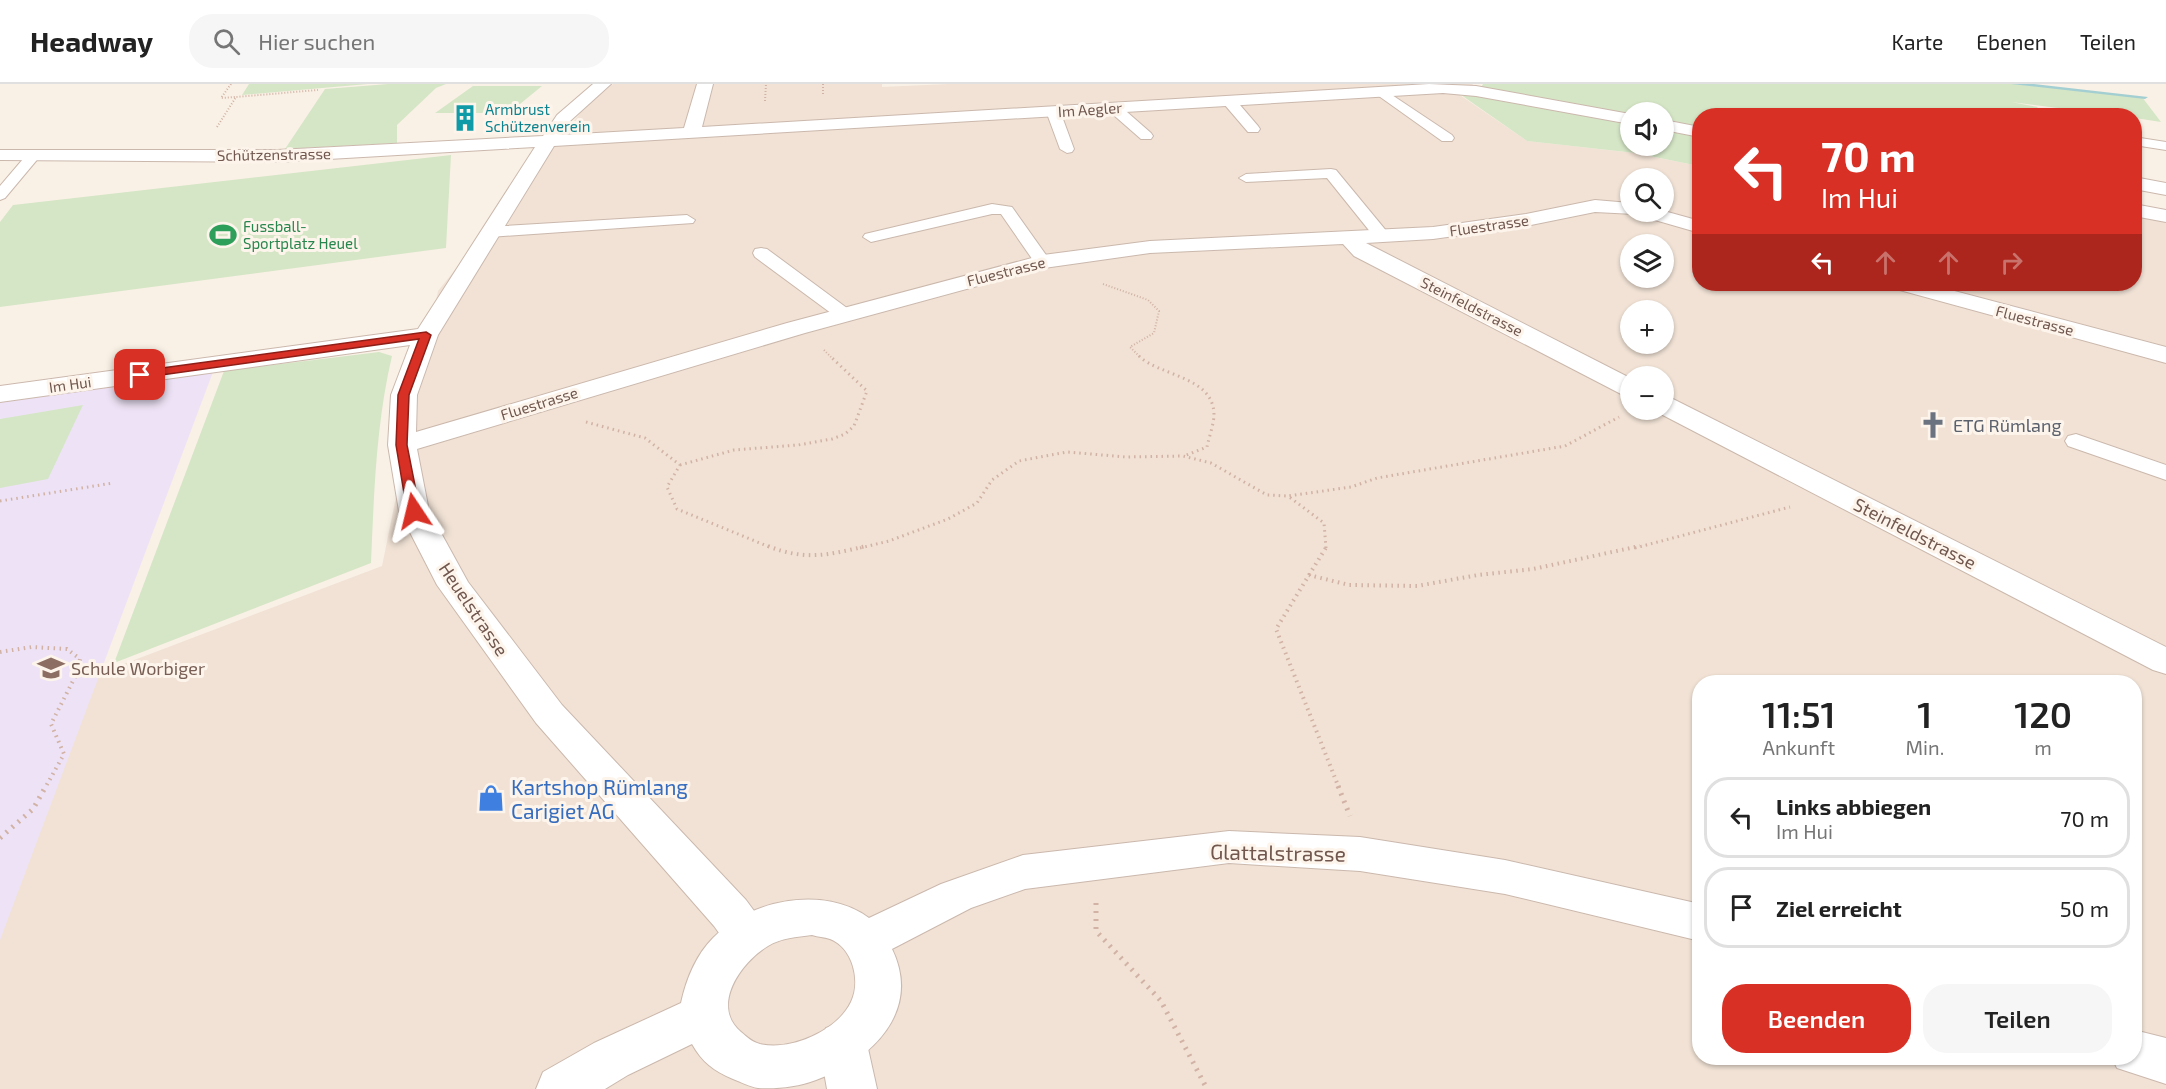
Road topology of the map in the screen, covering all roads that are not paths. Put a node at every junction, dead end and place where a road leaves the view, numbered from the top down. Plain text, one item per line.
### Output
1 (603, 84) edge
2 (705, 84) edge
3 (1380, 91) junction
4 (1228, 100) junction
5 (1114, 108) junction
6 (1053, 111) junction
7 (1620, 118) edge
8 (1674, 127) edge
9 (1253, 129) dead end
10 (1692, 130) edge
11 (691, 134) junction
12 (1146, 136) dead end
13 (1447, 138) dead end
14 (548, 142) junction
15 (2142, 142) edge
16 (2166, 146) edge
17 (1067, 149) dead end
18 (0, 155) edge
19 (34, 155) junction
20 (1246, 178) dead end
21 (2142, 184) edge
22 (2166, 189) edge
23 (0, 195) edge
24 (1620, 208) edge
25 (2142, 212) edge
26 (2166, 216) edge
27 (687, 219) dead end
28 (1674, 220) edge
29 (1692, 225) edge
30 (489, 232) junction
31 (1382, 236) junction
32 (871, 237) dead end
33 (1348, 237) junction
34 (761, 253) dead end
35 (1043, 261) junction
36 (1930, 291) edge
37 (845, 315) junction
38 (426, 335) junction
39 (2166, 355) edge
40 (1620, 383) edge
41 (0, 394) edge
42 (1674, 410) edge
43 (2076, 441) dead end
44 (402, 445) junction
45 (2166, 473) edge
46 (2166, 662) edge
47 (1692, 921) edge
48 (747, 936) junction
49 (865, 941) junction
50 (705, 1015) junction
51 (2142, 1054) edge
52 (2166, 1060) edge
53 (847, 1066) edge
54 (561, 1089) edge

1 - 14 street, Heuelstrasse
2 - 11 street
3 - 4 street, Im Aegler
3 - 7 street, Im Aegler
3 - 13 lane
4 - 5 street, Im Aegler
4 - 9 lane
5 - 6 street, Im Aegler
5 - 12 lane
6 - 11 street, Im Aegler
6 - 17 lane
8 - 10 street
11 - 14 street, Im Aegler
14 - 19 street, Schützenstrasse
14 - 30 street, Heuelstrasse
15 - 16 lane
18 - 19 street, Schützenstrasse
19 - 23 lane
20 - 31 lane
21 - 22 street
24 - 31 street, Fluestrasse
25 - 26 street
27 - 30 lane
28 - 29 street
30 - 38 street, Heuelstrasse
31 - 33 street, Fluestrasse
32 - 35 lane
33 - 35 street, Fluestrasse
33 - 40 street, Steinfeldstrasse
34 - 37 lane
35 - 37 street, Fluestrasse
36 - 39 street, Fluestrasse
37 - 44 street, Fluestrasse
38 - 41 street, Im Hui
38 - 44 street, Heuelstrasse
42 - 46 street, Steinfeldstrasse
43 - 45 lane
44 - 48 street, Heuelstrasse
47 - 49 street, Glattalstrasse
48 - 49 street
48 - 50 street
49 - 53 street
50 - 53 street
50 - 54 street
51 - 52 street

